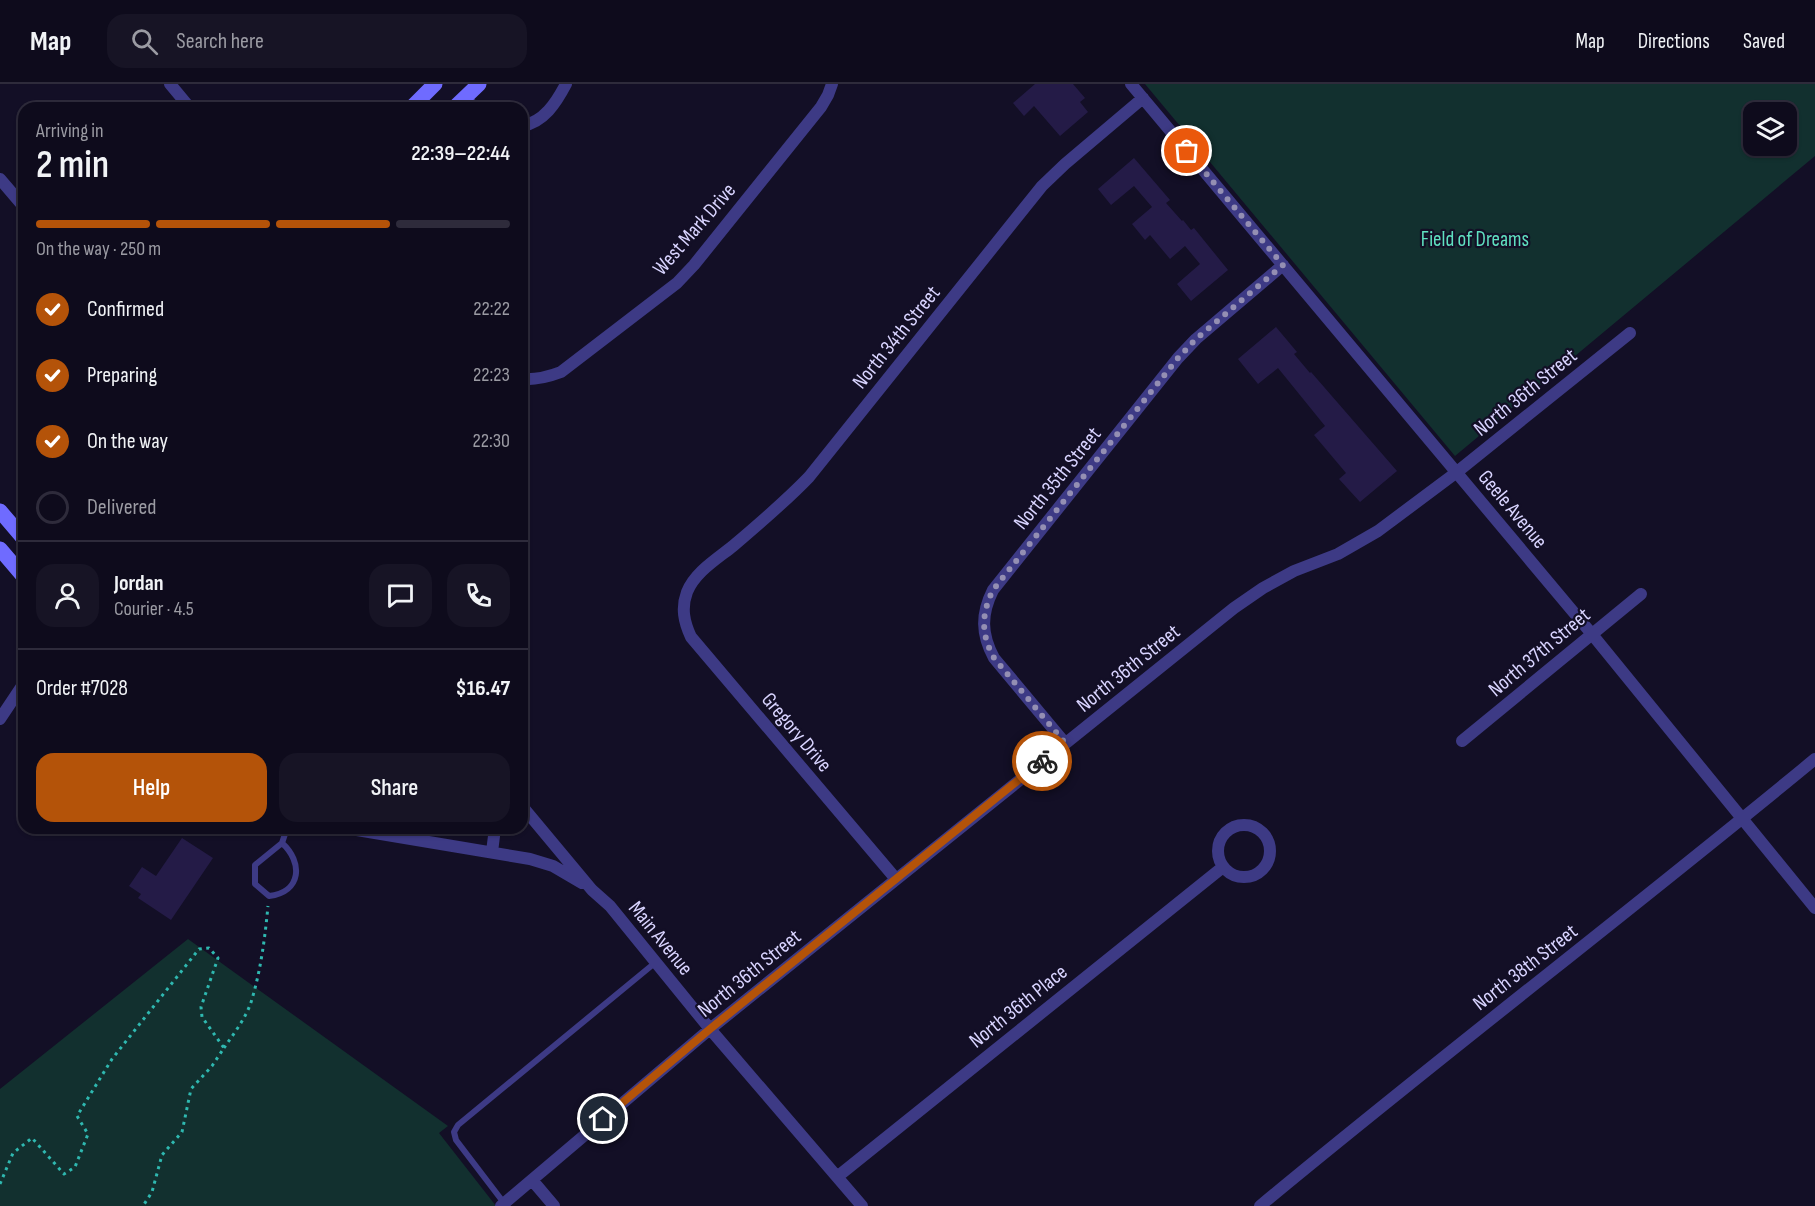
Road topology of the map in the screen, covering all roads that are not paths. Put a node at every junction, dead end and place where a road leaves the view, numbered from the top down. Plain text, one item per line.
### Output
1 (170, 84) edge
2 (435, 84) edge
3 (479, 84) edge
4 (566, 84) edge
5 (832, 84) edge
6 (1131, 84) edge
7 (1143, 98) junction
8 (185, 102) edge
9 (417, 102) edge
10 (466, 102) edge
11 (528, 124) edge
12 (0, 179) edge
13 (18, 200) edge
14 (1283, 265) junction
15 (1630, 333) dead end
16 (528, 380) edge
17 (1457, 472) junction
18 (0, 511) edge
19 (18, 532) edge
20 (0, 549) edge
21 (18, 570) edge
22 (1641, 594) dead end
23 (684, 602) joint
24 (1591, 633) junction
25 (18, 692) edge
26 (0, 719) edge
27 (1462, 741) dead end
28 (1065, 743) junction
29 (1815, 759) edge
30 (528, 813) edge
31 (1742, 819) junction
32 (285, 834) edge
33 (382, 834) edge
34 (494, 834) edge
35 (282, 843) junction
36 (492, 852) junction
37 (1223, 867) junction
38 (896, 879) junction
39 (592, 890) junction
40 (1815, 908) edge
41 (656, 962) junction
42 (710, 1029) junction
43 (837, 1177) junction
44 (532, 1180) junction
45 (502, 1205) edge
46 (554, 1206) edge
47 (862, 1206) edge
48 (1260, 1206) edge

1 - 8 street
2 - 9 main road
3 - 10 main road
4 - 11 street
5 - 16 street, West Mark Drive
6 - 7 street, Geele Avenue
7 - 14 street, Geele Avenue
7 - 23 street, North 34th Street
12 - 13 street
14 - 17 street, Geele Avenue
14 - 28 street, North 35th Street
15 - 17 street, North 36th Street
17 - 24 street, Geele Avenue
17 - 28 street, North 36th Street
18 - 19 main road
20 - 21 main road
22 - 24 street, North 37th Street
23 - 38 street, Gregory Drive
24 - 27 street, North 37th Street
24 - 31 street, Geele Avenue
25 - 26 street
28 - 38 street, North 36th Street
29 - 31 street, North 38th Street
30 - 39 street, Main Avenue
31 - 40 street, Geele Avenue
31 - 48 street, North 38th Street
32 - 35 lane
33 - 36 street
34 - 36 street
35 - 35 lane
36 - 39 street
37 - 37 street
37 - 43 street, North 36th Place
38 - 42 street, North 36th Street
39 - 41 street, Main Avenue
41 - 42 street, Main Avenue
41 - 45 lane
42 - 43 street, Main Avenue
42 - 44 street, North 36th Street
43 - 47 street, Main Avenue
44 - 45 street, North 36th Street
44 - 46 street

